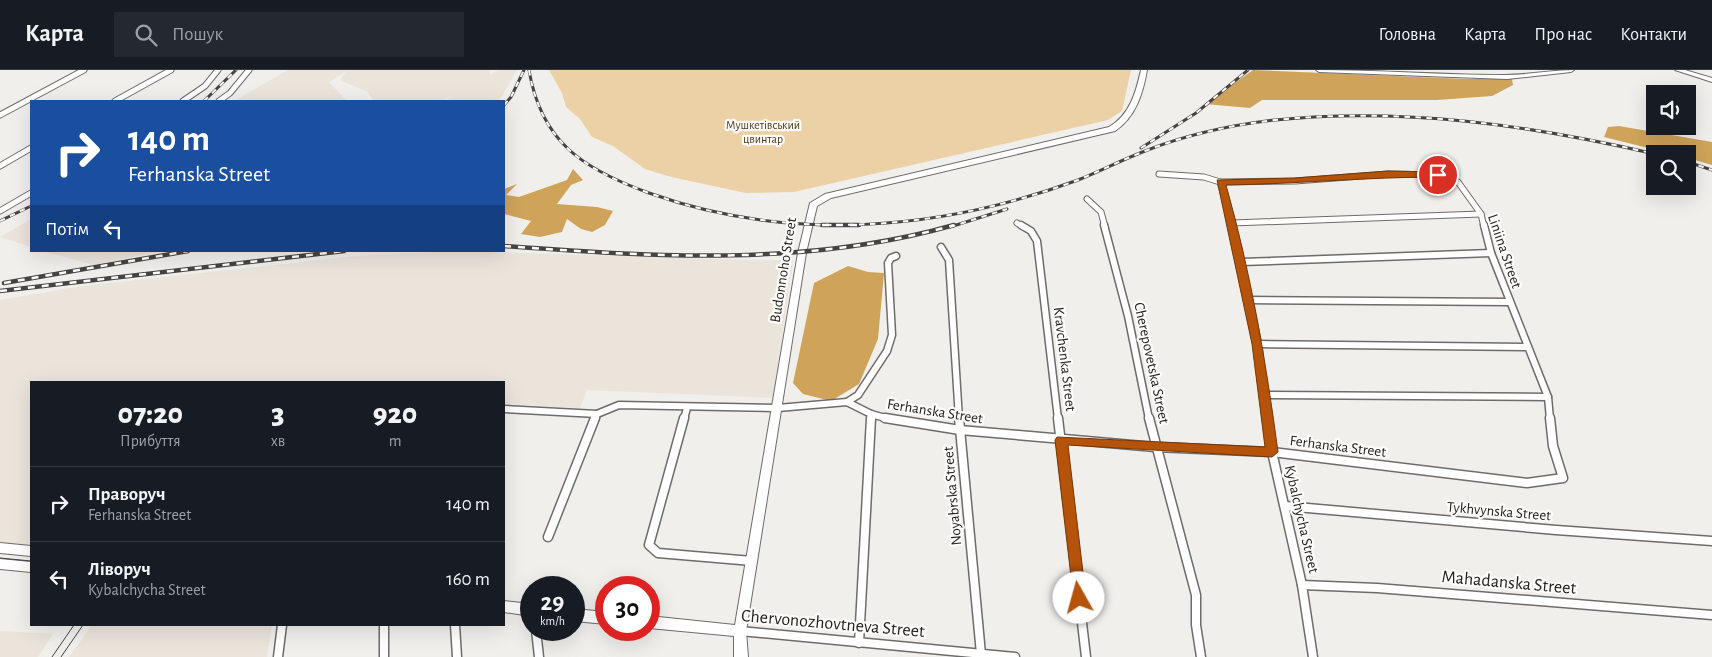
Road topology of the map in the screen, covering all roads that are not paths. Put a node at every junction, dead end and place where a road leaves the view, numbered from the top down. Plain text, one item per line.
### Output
1 (84, 70) edge
2 (171, 70) edge
3 (218, 70) edge
4 (249, 70) edge
5 (1144, 70) edge
6 (1319, 70) edge
7 (1571, 70) edge
8 (1678, 70) edge
9 (1712, 80) edge
10 (117, 100) edge
11 (184, 100) edge
12 (220, 100) edge
13 (0, 115) edge
14 (30, 149) edge
15 (0, 166) edge
16 (1158, 174) dead end
17 (1220, 182) junction
18 (30, 194) edge
19 (1087, 198) dead end
20 (0, 211) edge
21 (1481, 214) junction
22 (1017, 223) dead end
23 (1232, 224) junction
24 (941, 247) dead end
25 (1491, 253) junction
26 (896, 256) dead end
27 (1241, 262) junction
28 (1248, 300) junction
29 (1510, 302) junction
30 (1258, 344) junction
31 (1528, 347) junction
32 (1263, 395) junction
33 (1548, 397) junction
34 (846, 402) junction
35 (687, 408) junction
36 (778, 408) junction
37 (506, 409) edge
38 (597, 414) junction
39 (871, 414) junction
40 (960, 430) junction
41 (1062, 440) junction
42 (1155, 447) junction
43 (1272, 452) junction
44 (1563, 478) joint
45 (1285, 506) junction
46 (548, 537) dead end
47 (1712, 541) edge
48 (0, 548) edge
49 (30, 551) edge
50 (752, 561) junction
51 (0, 564) edge
52 (30, 567) edge
53 (1302, 585) junction
54 (505, 608) edge
55 (520, 609) edge
56 (1712, 615) edge
57 (660, 623) edge
58 (282, 626) edge
59 (384, 626) edge
60 (455, 626) edge
61 (740, 631) junction
62 (537, 641) edge
63 (859, 643) junction
64 (981, 654) junction
65 (278, 657) edge
66 (384, 657) edge
67 (457, 657) edge
68 (539, 657) edge
69 (741, 657) edge
70 (1015, 657) edge
71 (1086, 657) edge
72 (1201, 657) edge
73 (1313, 657) edge

1 - 13 street
2 - 10 street
3 - 11 street
4 - 12 street
5 - 36 main road, Budonnoho Street
6 - 7 street
8 - 9 street
14 - 15 street
16 - 17 street, Liniina Street
17 - 21 street, Liniina Street
17 - 23 street, Kybalchycha Street
18 - 20 street
19 - 42 street, Cherepovetska Street
21 - 23 street
21 - 25 street, Liniina Street
22 - 41 street, Kravchenka Street
23 - 27 street, Kybalchycha Street
24 - 40 street, Noyabrska Street
25 - 27 street
25 - 29 street, Liniina Street
26 - 34 street
27 - 28 street, Kybalchycha Street
28 - 29 street
28 - 30 street, Kybalchycha Street
29 - 31 street, Liniina Street
30 - 31 street
30 - 32 street, Kybalchycha Street
31 - 33 street, Liniina Street
32 - 33 street
32 - 43 street, Kybalchycha Street
33 - 44 street, Liniina Street
34 - 36 street
34 - 39 street, Ferhanska Street
35 - 36 street
35 - 38 street
35 - 50 street
36 - 50 main road, Budonnoho Street
37 - 38 street
38 - 46 street
39 - 40 street, Ferhanska Street
39 - 63 street, Ferhanska Street
40 - 41 street, Ferhanska Street
40 - 64 street, Noyabrska Street
41 - 42 street, Ferhanska Street
41 - 71 street, Kravchenka Street
42 - 43 street, Ferhanska Street
42 - 72 street, Cherepovetska Street
43 - 44 street, Ferhanska Street
43 - 45 street, Kybalchycha Street
45 - 47 street, Tykhvynska Street
45 - 53 street, Kybalchycha Street
48 - 49 main road
50 - 61 main road, Budonnoho Street
51 - 52 main road
53 - 56 street, Mahadanska Street
53 - 73 street, Kybalchycha Street
54 - 55 main road
57 - 61 main road, Chervonozhovtneva Street
58 - 65 street
59 - 66 street
60 - 67 street
61 - 63 street, Chervonozhovtneva Street
61 - 69 main road, Budonnoho Street
62 - 68 street
63 - 64 street, Chervonozhovtneva Street
64 - 70 street, Chervonozhovtneva Street

